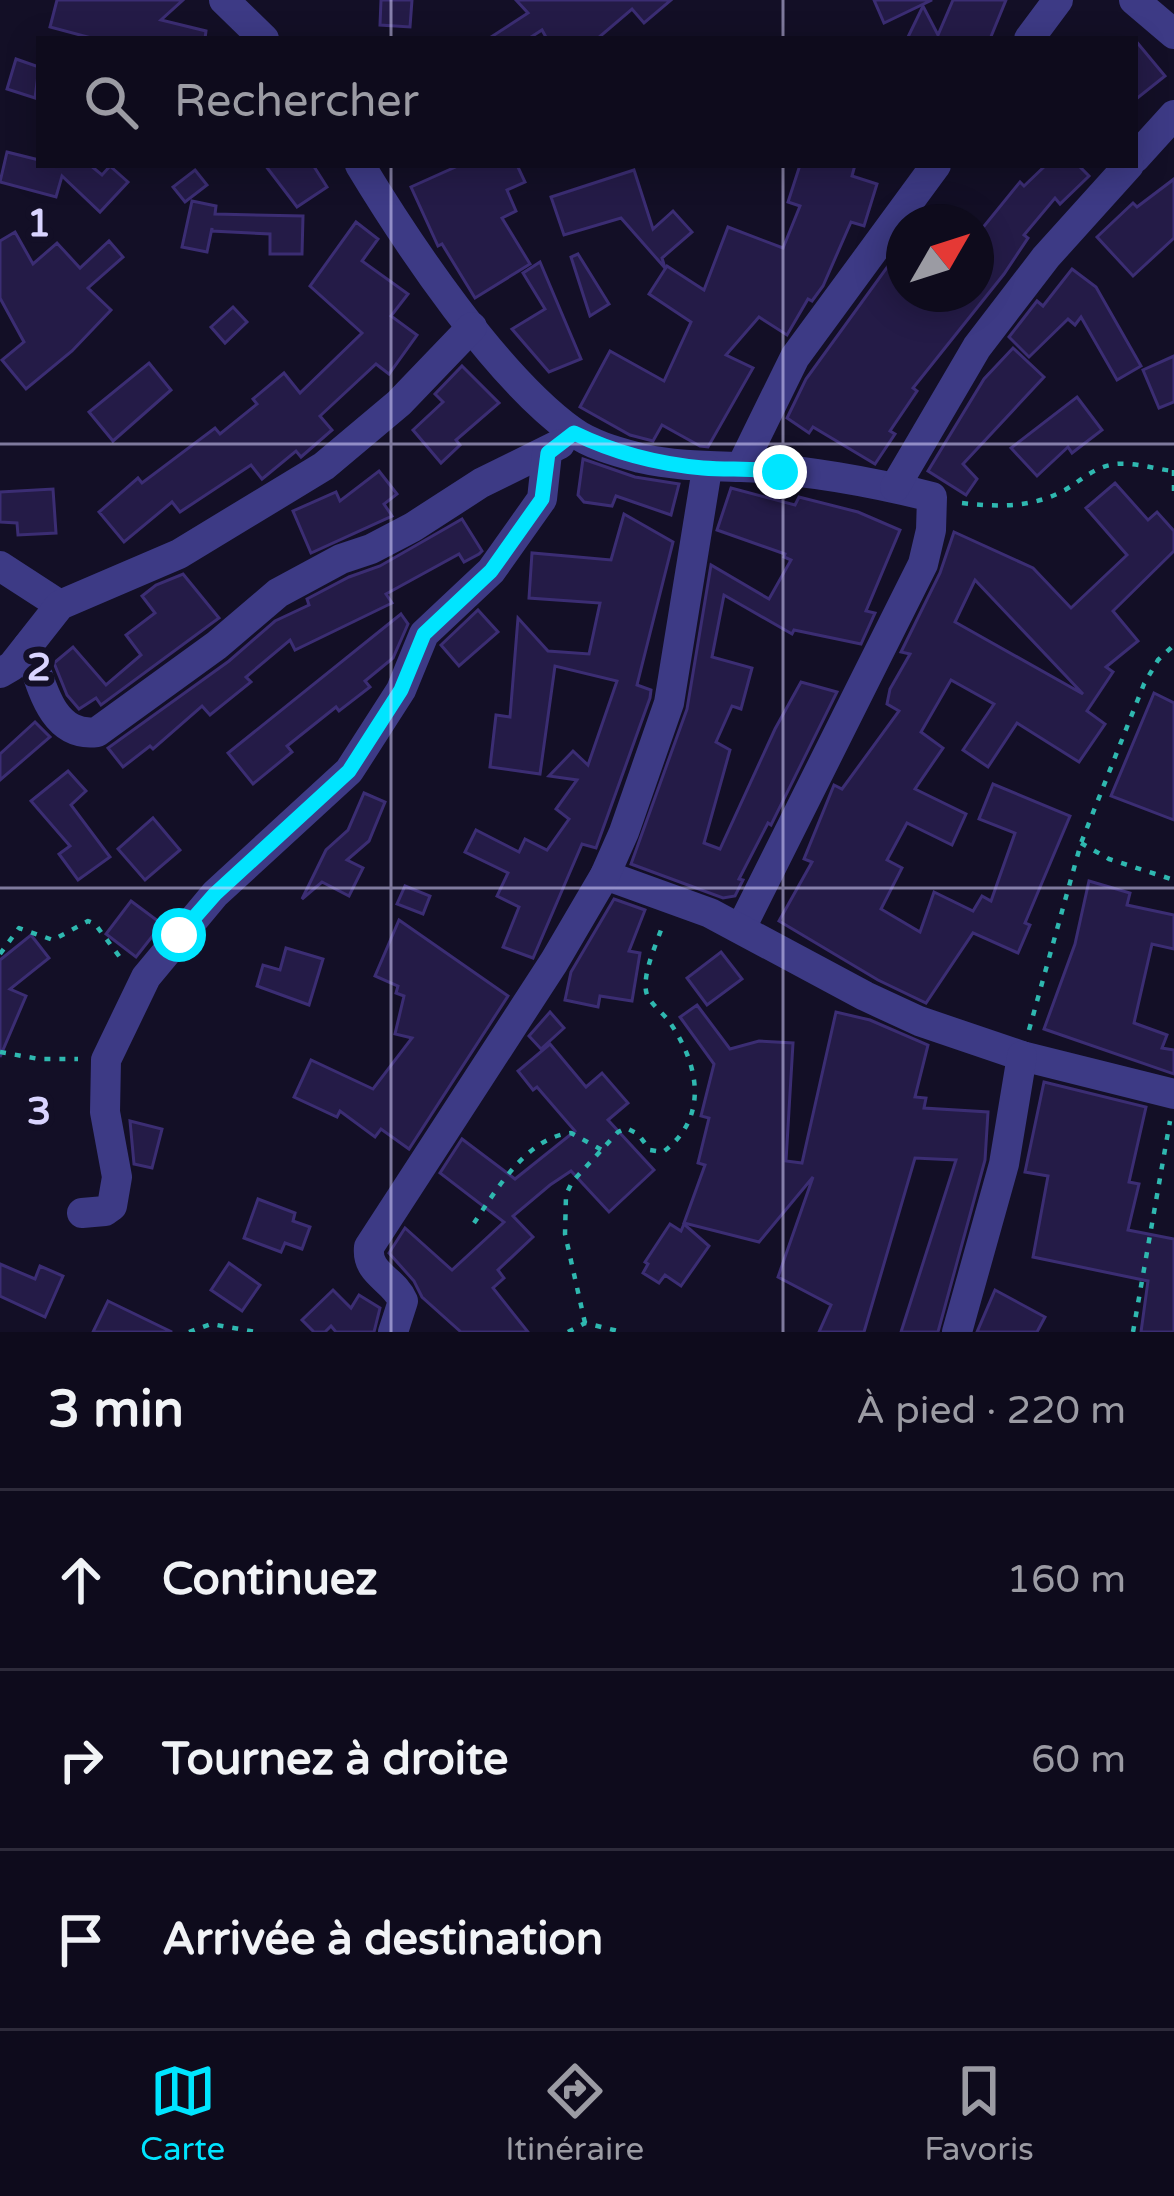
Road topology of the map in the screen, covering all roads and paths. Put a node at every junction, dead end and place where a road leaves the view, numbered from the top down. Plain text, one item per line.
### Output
1 (224, 0) edge
2 (1058, 0) edge
3 (1133, 0) edge
4 (1174, 34) edge
5 (261, 36) edge
6 (1031, 36) edge
7 (1174, 115) edge
8 (1138, 155) edge
9 (362, 168) edge
10 (934, 168) edge
11 (1126, 168) edge
12 (472, 327) junction
13 (574, 433) junction
14 (548, 453) junction
15 (741, 467) junction
16 (707, 469) junction
17 (1174, 471) edge
18 (895, 488) junction
19 (932, 496) junction
20 (1174, 500) edge
21 (0, 566) edge
22 (60, 604) junction
23 (1174, 645) edge
24 (28, 646) junction
25 (0, 673) edge
26 (1081, 843) junction
27 (604, 875) junction
28 (1174, 880) edge
29 (671, 899) junction
30 (741, 928) junction
31 (0, 954) edge
32 (146, 977) junction
33 (0, 1052) edge
34 (1022, 1056) junction
35 (106, 1060) junction
36 (1173, 1104) edge
37 (602, 1150) junction
38 (82, 1213) dead end
39 (474, 1223) dead end
40 (585, 1322) junction
41 (189, 1332) edge
42 (256, 1332) edge
43 (393, 1332) edge
44 (568, 1332) edge
45 (622, 1332) edge
46 (956, 1332) edge
47 (1133, 1332) edge

1 - 5 street
2 - 6 street
3 - 4 street
7 - 8 street
9 - 12 street
10 - 15 street
11 - 18 street
12 - 13 street
12 - 22 street
13 - 14 street
13 - 16 street
14 - 24 street
14 - 32 street
15 - 16 street
15 - 18 street
16 - 27 street
17 - 19 path
17 - 20 path
18 - 19 street
19 - 30 street
21 - 22 street
22 - 24 street
23 - 26 path
24 - 25 street
26 - 28 path
26 - 34 path
27 - 29 street
27 - 43 street
29 - 30 street
29 - 37 path
30 - 34 street
31 - 32 path
32 - 35 street
33 - 35 path
34 - 36 street
34 - 46 street
35 - 38 street
36 - 47 path
37 - 39 path
37 - 40 path
40 - 44 path
40 - 45 path
41 - 42 path

